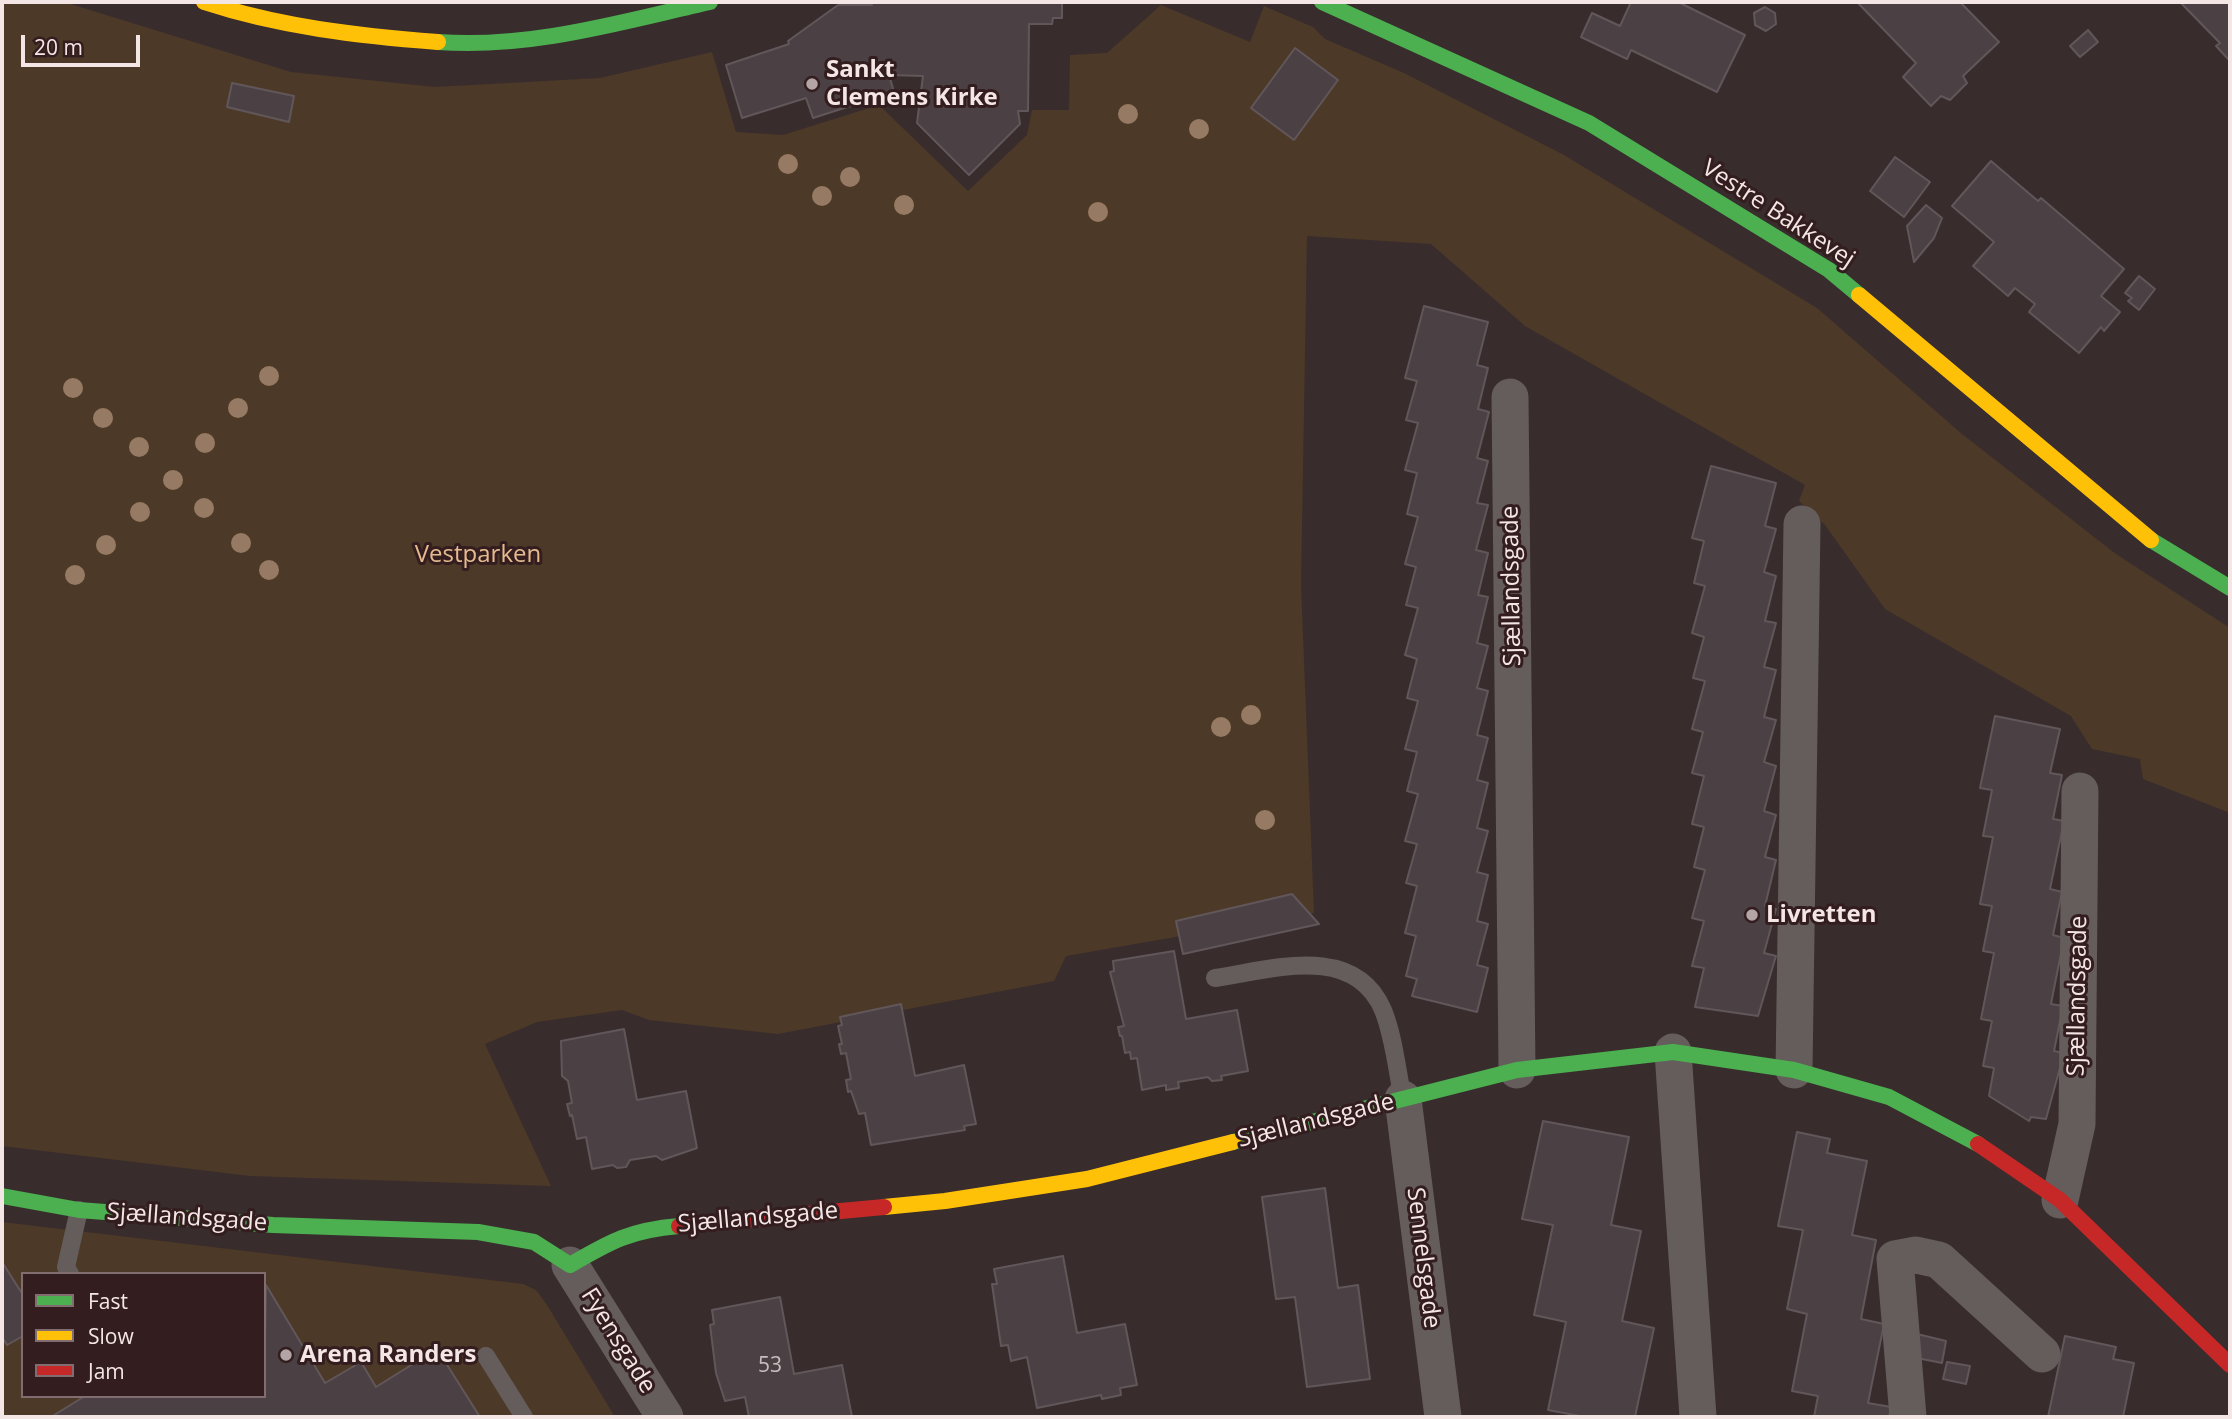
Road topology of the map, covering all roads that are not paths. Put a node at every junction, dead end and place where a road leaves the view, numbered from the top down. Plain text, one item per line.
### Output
1 (204, 2) edge
2 (710, 2) edge
3 (1322, 2) edge
4 (1510, 397) dead end
5 (1802, 524) dead end
6 (2230, 588) edge
7 (2080, 791) dead end
8 (1215, 978) dead end
9 (1673, 1052) junction
10 (1517, 1070) junction
11 (1794, 1070) junction
12 (1403, 1099) junction
13 (2, 1196) edge
14 (2060, 1200) junction
15 (79, 1210) junction
16 (570, 1265) junction
17 (69, 1272) edge
18 (2042, 1354) dead end
19 (486, 1356) dead end
20 (2230, 1365) edge
21 (524, 1417) edge
22 (665, 1417) edge
23 (1443, 1417) edge
24 (1698, 1417) edge
25 (1908, 1417) edge

1 - 2 street
3 - 6 street, Vestre Bakkevej
4 - 10 street, Sjællandsgade
5 - 11 street
7 - 14 street, Sjællandsgade
8 - 12 lane
9 - 10 street, Sjællandsgade
9 - 11 street, Sjællandsgade
9 - 24 street
10 - 12 street, Sjællandsgade
11 - 14 street, Sjællandsgade
12 - 16 street, Sjællandsgade
12 - 23 street, Sennelsgade
13 - 15 street, Sjællandsgade
14 - 20 street, Sjællandsgade
15 - 16 street, Sjællandsgade
15 - 17 lane
16 - 22 street, Fyensgade
18 - 25 street
19 - 21 lane

